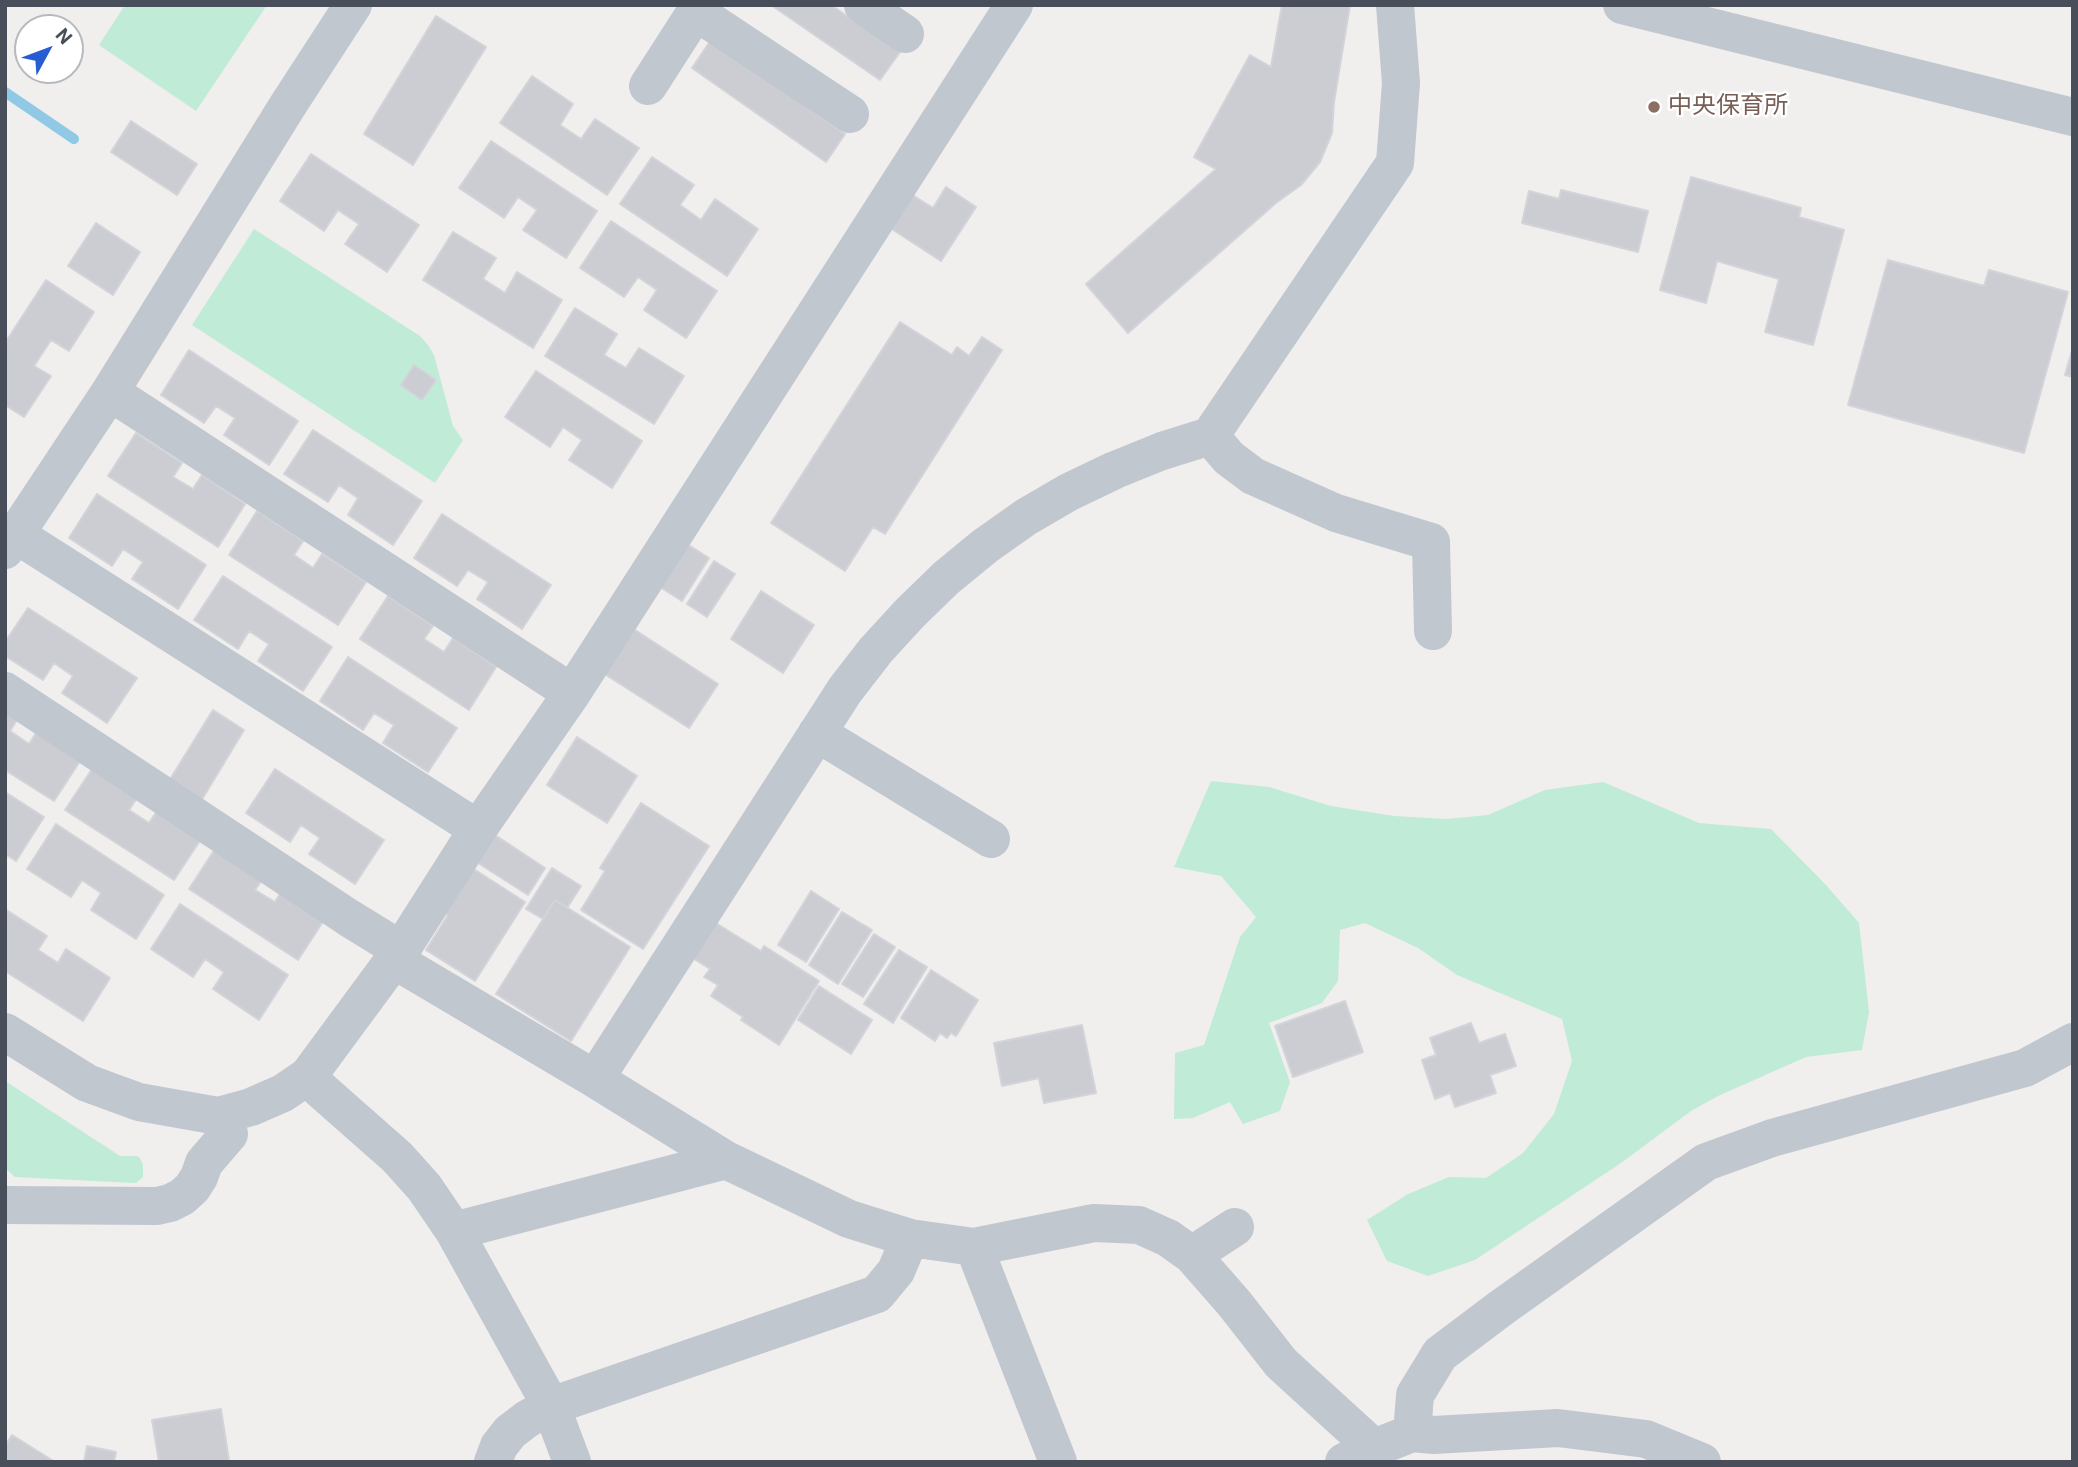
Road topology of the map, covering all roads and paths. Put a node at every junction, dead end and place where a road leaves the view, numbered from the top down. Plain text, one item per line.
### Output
1 (353, 5) edge
2 (863, 5) edge
3 (1014, 5) edge
4 (1395, 5) edge
5 (1622, 5) edge
6 (698, 9) edge
7 (905, 34) dead end
8 (648, 86) dead end
9 (850, 114) dead end
10 (2073, 117) edge
11 (110, 392) junction
12 (1210, 436) junction
13 (10, 542) edge
14 (1433, 631) dead end
15 (5, 691) edge
16 (572, 692) junction
17 (817, 733) junction
18 (478, 829) junction
19 (991, 839) dead end
20 (397, 955) junction
21 (5, 1032) edge
22 (2073, 1042) edge
23 (308, 1076) junction
24 (595, 1079) junction
25 (218, 1116) junction
26 (726, 1160) junction
27 (5, 1205) edge
28 (1235, 1227) dead end
29 (454, 1231) junction
30 (910, 1238) junction
31 (974, 1247) junction
32 (1192, 1255) junction
33 (551, 1406) junction
34 (1412, 1433) junction
35 (1359, 1455) edge
36 (493, 1462) edge
37 (572, 1462) edge
38 (1058, 1462) edge
39 (1702, 1462) edge

1 - 11 street
2 - 7 street
3 - 16 street
4 - 12 street
5 - 10 street
6 - 8 street
6 - 9 street
11 - 13 street
11 - 16 street
12 - 14 street
12 - 17 street
13 - 18 street
15 - 20 street
16 - 18 street
17 - 19 street
17 - 24 street
18 - 20 street
20 - 23 street
20 - 24 street
21 - 25 street
22 - 34 street
23 - 25 street
23 - 29 street
24 - 26 street
25 - 27 street
26 - 29 street
26 - 30 street
28 - 32 street
29 - 33 street
30 - 31 street
30 - 33 street
31 - 32 street
31 - 38 street
32 - 35 street
33 - 36 street
33 - 37 street
34 - 35 street
34 - 39 street

